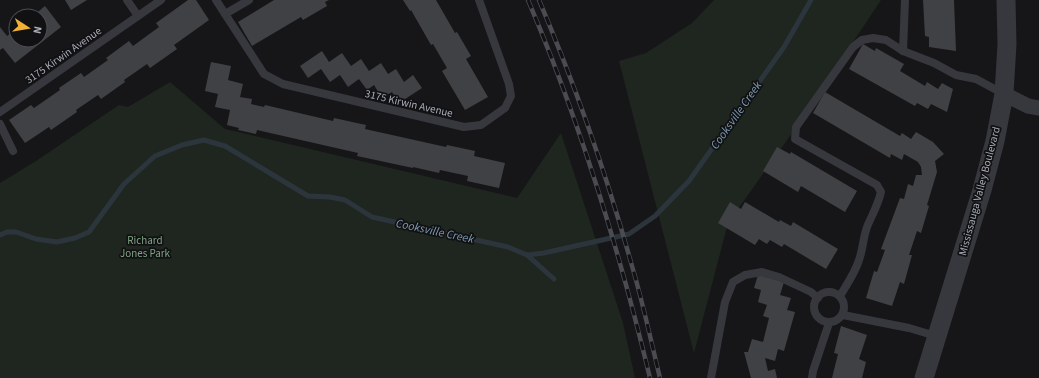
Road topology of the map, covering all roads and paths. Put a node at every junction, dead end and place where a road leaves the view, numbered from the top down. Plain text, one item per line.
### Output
1 (127, 0) edge
2 (161, 0) edge
3 (216, 0) edge
4 (249, 0) edge
5 (479, 0) edge
6 (905, 0) edge
7 (1006, 0) edge
8 (225, 14) junction
9 (138, 16) junction
10 (903, 51) junction
11 (1004, 94) junction
12 (1039, 108) edge
13 (0, 112) edge
14 (0, 124) edge
15 (13, 151) dead end
16 (840, 296) junction
17 (818, 298) junction
18 (843, 315) junction
19 (829, 323) junction
20 (936, 336) junction
21 (711, 378) edge
22 (812, 378) edge
23 (924, 378) edge

1 - 9 lane
2 - 9 lane, 3175 Kirwin Avenue
3 - 8 lane, 3175 Kirwin Avenue
4 - 8 lane
5 - 8 lane, 3175 Kirwin Avenue
6 - 10 lane
7 - 11 street, Mississauga Valley Boulevard
9 - 13 lane, 3175 Kirwin Avenue
10 - 11 lane
10 - 16 lane
11 - 12 street
11 - 20 street, Mississauga Valley Boulevard
14 - 15 lane
16 - 17 lane
16 - 18 lane
17 - 19 lane
17 - 21 lane
18 - 19 lane
18 - 20 lane
19 - 22 lane
20 - 23 street, Mississauga Valley Boulevard

